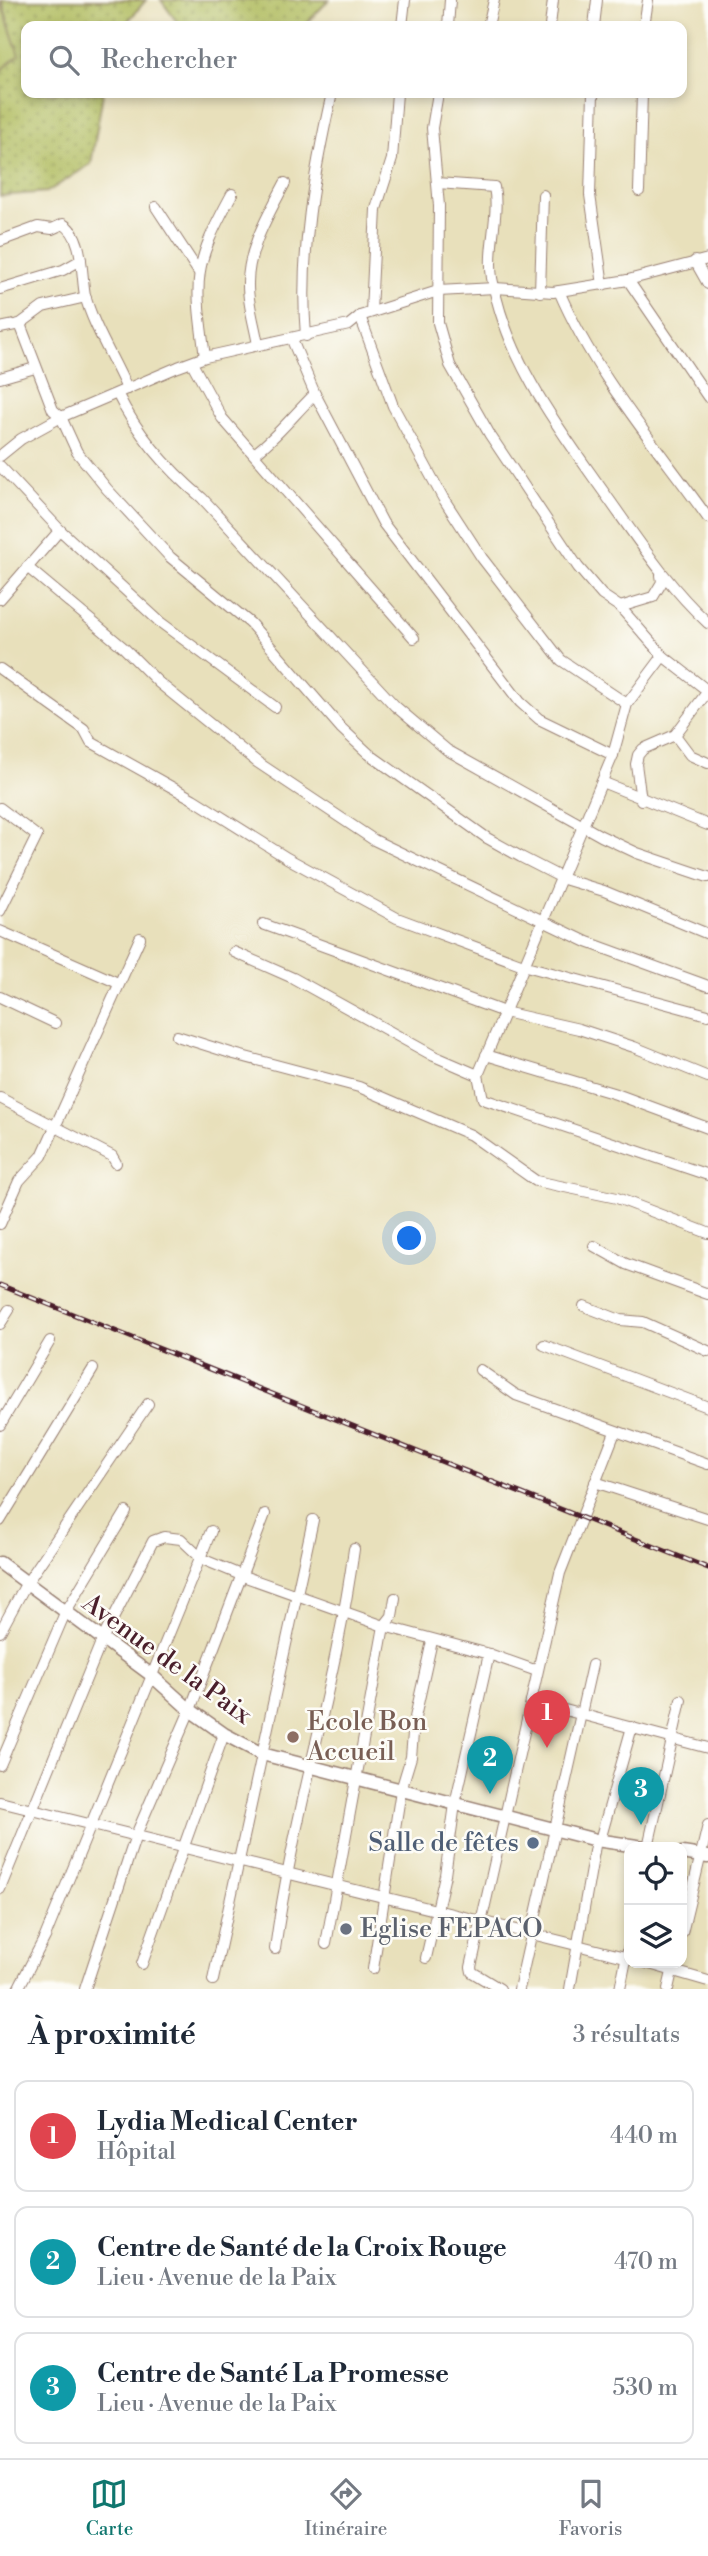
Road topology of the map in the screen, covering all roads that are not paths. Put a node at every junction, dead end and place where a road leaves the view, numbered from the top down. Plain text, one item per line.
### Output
1 (405, 0) edge
2 (450, 0) edge
3 (494, 0) edge
4 (553, 0) edge
5 (597, 0) edge
6 (649, 0) edge
7 (403, 21) edge
8 (448, 21) edge
9 (489, 21) edge
10 (551, 21) edge
11 (595, 21) edge
12 (645, 21) edge
13 (330, 98) edge
14 (397, 98) edge
15 (437, 98) edge
16 (593, 98) edge
17 (642, 98) edge
18 (285, 183) dead end
19 (436, 183) junction
20 (639, 191) dead end
21 (232, 194) dead end
22 (542, 195) dead end
23 (156, 207) dead end
24 (0, 241) edge
25 (708, 259) edge
26 (81, 260) junction
27 (695, 261) junction
28 (628, 280) junction
29 (198, 284) junction
30 (708, 284) edge
31 (603, 285) junction
32 (495, 288) junction
33 (0, 289) edge
34 (438, 291) junction
35 (559, 291) junction
36 (540, 292) junction
37 (86, 297) junction
38 (366, 314) junction
39 (20, 324) junction
40 (0, 328) edge
41 (306, 336) junction
42 (292, 340) junction
43 (258, 345) junction
44 (205, 357) junction
45 (192, 363) junction
46 (35, 368) junction
47 (0, 378) edge
48 (122, 392) junction
49 (316, 394) junction
50 (708, 397) edge
51 (61, 417) junction
52 (254, 454) junction
53 (0, 456) edge
54 (0, 466) edge
55 (708, 518) edge
56 (60, 530) junction
57 (27, 567) junction
58 (661, 574) junction
59 (0, 598) edge
60 (620, 607) junction
61 (708, 623) edge
62 (414, 638) dead end
63 (663, 656) junction
64 (0, 669) edge
65 (708, 691) edge
66 (627, 704) junction
67 (275, 707) dead end
68 (675, 735) junction
69 (613, 755) junction
70 (708, 763) edge
71 (602, 782) junction
72 (641, 800) junction
73 (0, 808) edge
74 (708, 825) edge
75 (581, 826) junction
76 (561, 877) junction
77 (708, 877) edge
78 (0, 911) edge
79 (546, 920) junction
80 (263, 924) dead end
81 (0, 931) edge
82 (708, 934) edge
83 (139, 938) dead end
84 (234, 952) dead end
85 (526, 965) junction
86 (118, 983) junction
87 (708, 986) edge
88 (0, 998) edge
89 (504, 1012) junction
90 (708, 1016) edge
91 (55, 1023) dead end
92 (177, 1036) dead end
93 (486, 1055) junction
94 (478, 1075) junction
95 (708, 1077) edge
96 (0, 1098) edge
97 (55, 1125) junction
98 (708, 1128) edge
99 (116, 1163) dead end
100 (708, 1175) edge
101 (0, 1224) edge
102 (708, 1233) edge
103 (594, 1247) dead end
104 (708, 1294) edge
105 (584, 1306) dead end
106 (9, 1310) dead end
107 (0, 1324) edge
108 (50, 1341) dead end
109 (544, 1345) dead end
110 (708, 1351) edge
111 (93, 1369) dead end
112 (480, 1370) dead end
113 (148, 1404) dead end
114 (708, 1407) edge
115 (0, 1425) edge
116 (615, 1432) junction
117 (708, 1464) edge
118 (595, 1482) junction
119 (126, 1512) dead end
120 (265, 1514) dead end
121 (708, 1519) edge
122 (0, 1521) edge
123 (313, 1521) dead end
124 (211, 1531) dead end
125 (354, 1549) dead end
126 (202, 1559) junction
127 (0, 1563) edge
128 (243, 1576) junction
129 (26, 1584) junction
130 (295, 1592) junction
131 (395, 1598) dead end
132 (345, 1611) junction
133 (65, 1613) junction
134 (384, 1626) junction
135 (0, 1632) edge
136 (102, 1640) junction
137 (432, 1642) junction
138 (489, 1654) junction
139 (592, 1665) dead end
140 (537, 1671) junction
141 (150, 1674) junction
142 (681, 1700) dead end
143 (531, 1702) junction
144 (190, 1710) junction
145 (582, 1714) junction
146 (632, 1727) junction
147 (224, 1734) junction
148 (675, 1738) junction
149 (708, 1748) edge
150 (261, 1754) junction
151 (0, 1765) edge
152 (310, 1768) junction
153 (353, 1779) junction
154 (401, 1790) junction
155 (0, 1802) edge
156 (455, 1804) junction
157 (32, 1810) junction
158 (507, 1816) junction
159 (90, 1822) junction
160 (708, 1825) edge
161 (553, 1828) junction
162 (136, 1835) junction
163 (598, 1840) junction
164 (647, 1842) edge
165 (624, 1844) edge
166 (181, 1848) junction
167 (704, 1856) edge
168 (240, 1861) junction
169 (285, 1873) junction
170 (338, 1885) junction
171 (0, 1889) edge
172 (386, 1896) junction
173 (436, 1909) junction
174 (687, 1916) edge
175 (484, 1921) junction
176 (531, 1933) junction
177 (326, 1944) dead end
178 (580, 1946) junction
179 (275, 1949) dead end
180 (624, 1957) edge
181 (426, 1958) dead end
182 (142, 1964) dead end
183 (625, 1968) edge
184 (673, 1968) edge
185 (678, 1968) edge
186 (373, 1969) dead end
187 (214, 1980) dead end
188 (708, 1981) edge
189 (18, 1989) edge
190 (85, 1989) edge
191 (500, 1989) edge
192 (519, 1989) edge
193 (570, 1989) edge
194 (620, 1989) edge
195 (668, 1989) edge

1 - 7 street
2 - 8 street
3 - 9 street
4 - 10 street
5 - 11 street
6 - 12 street
13 - 41 street
14 - 38 street
15 - 19 street
16 - 31 street
17 - 20 street
18 - 43 street
19 - 32 street
19 - 34 street
21 - 29 street
22 - 36 street
23 - 29 street
24 - 26 street
25 - 27 street
26 - 33 street
26 - 37 street
27 - 28 street
27 - 30 street
28 - 31 street
28 - 50 street
29 - 44 street
31 - 35 street
32 - 34 street
32 - 36 street
32 - 58 street
34 - 38 street
34 - 60 street
35 - 36 street
35 - 55 street
37 - 39 street
37 - 48 street
38 - 41 street
38 - 66 street
39 - 40 street
39 - 46 street
41 - 42 street
42 - 43 street
42 - 49 street
43 - 44 street
44 - 45 street
45 - 48 street
45 - 52 street
46 - 47 street
46 - 51 street
48 - 51 street
48 - 75 street
49 - 52 street
49 - 69 street
51 - 53 street
51 - 76 street
52 - 62 street
54 - 56 street
56 - 57 street
56 - 67 street
57 - 59 street
57 - 79 street
58 - 60 street
58 - 61 street
60 - 63 street
63 - 65 street
63 - 66 street
64 - 85 street
65 - 68 street
66 - 69 street
68 - 70 street
68 - 72 street
69 - 71 street
71 - 72 street
71 - 75 street
72 - 74 street
73 - 78 street
75 - 76 street
75 - 77 street
76 - 79 street
76 - 82 street
79 - 85 street
79 - 87 street
80 - 89 street
81 - 86 street
83 - 86 street
84 - 94 street
85 - 89 street
85 - 90 street
86 - 97 street
88 - 91 street
89 - 93 street
89 - 95 street
92 - 102 street
93 - 94 street
93 - 98 street
94 - 100 street
96 - 97 street
97 - 99 street
97 - 101 street
103 - 104 street
105 - 110 street
106 - 107 street
108 - 115 street
109 - 114 street
111 - 122 street
112 - 116 street
113 - 129 street
116 - 117 street
116 - 118 street
118 - 121 street
118 - 140 street
119 - 133 street
120 - 128 street
123 - 130 street
124 - 126 street
125 - 132 street
126 - 128 street
126 - 136 street
126 - 141 street
127 - 129 street, Avenue de la Paix
128 - 130 street
128 - 144 street
129 - 133 street, Avenue de la Paix
129 - 135 street
130 - 132 street
130 - 150 street
131 - 134 street
132 - 134 street
132 - 152 street
133 - 136 street, Avenue de la Paix
133 - 151 street
134 - 137 street
134 - 153 street
136 - 141 street, Avenue de la Paix
136 - 157 street
137 - 138 street
137 - 154 street
138 - 140 street
138 - 156 street
139 - 145 street
140 - 143 street
141 - 144 street, Avenue de la Paix
141 - 159 street
142 - 148 street
143 - 145 street
143 - 158 street
144 - 147 street, Avenue de la Paix
144 - 162 street
145 - 146 street
145 - 161 street
146 - 148 street
146 - 163 street
147 - 150 street, Avenue de la Paix
147 - 166 street
148 - 149 street
148 - 164 street
150 - 152 street, Avenue de la Paix
150 - 168 street
152 - 153 street, Avenue de la Paix
152 - 169 street
153 - 154 street, Avenue de la Paix
153 - 170 street
154 - 156 street, Avenue de la Paix
154 - 172 street
155 - 157 street
156 - 158 street, Avenue de la Paix
156 - 173 street
157 - 159 street
157 - 171 street
158 - 161 street, Avenue de la Paix
158 - 175 street
159 - 162 street
159 - 189 street
160 - 167 street
161 - 163 street, Avenue de la Paix
161 - 176 street
162 - 166 street
162 - 190 street
163 - 165 street, Avenue de la Paix
163 - 178 street
166 - 168 street
166 - 182 street
167 - 174 street
168 - 169 street
168 - 187 street
169 - 170 street
169 - 179 street
170 - 172 street
170 - 177 street
172 - 173 street
172 - 186 street
173 - 175 street
173 - 181 street
175 - 176 street
175 - 191 street
176 - 178 street
176 - 192 street
178 - 180 street
178 - 193 street
183 - 194 street
184 - 195 street
185 - 188 street

